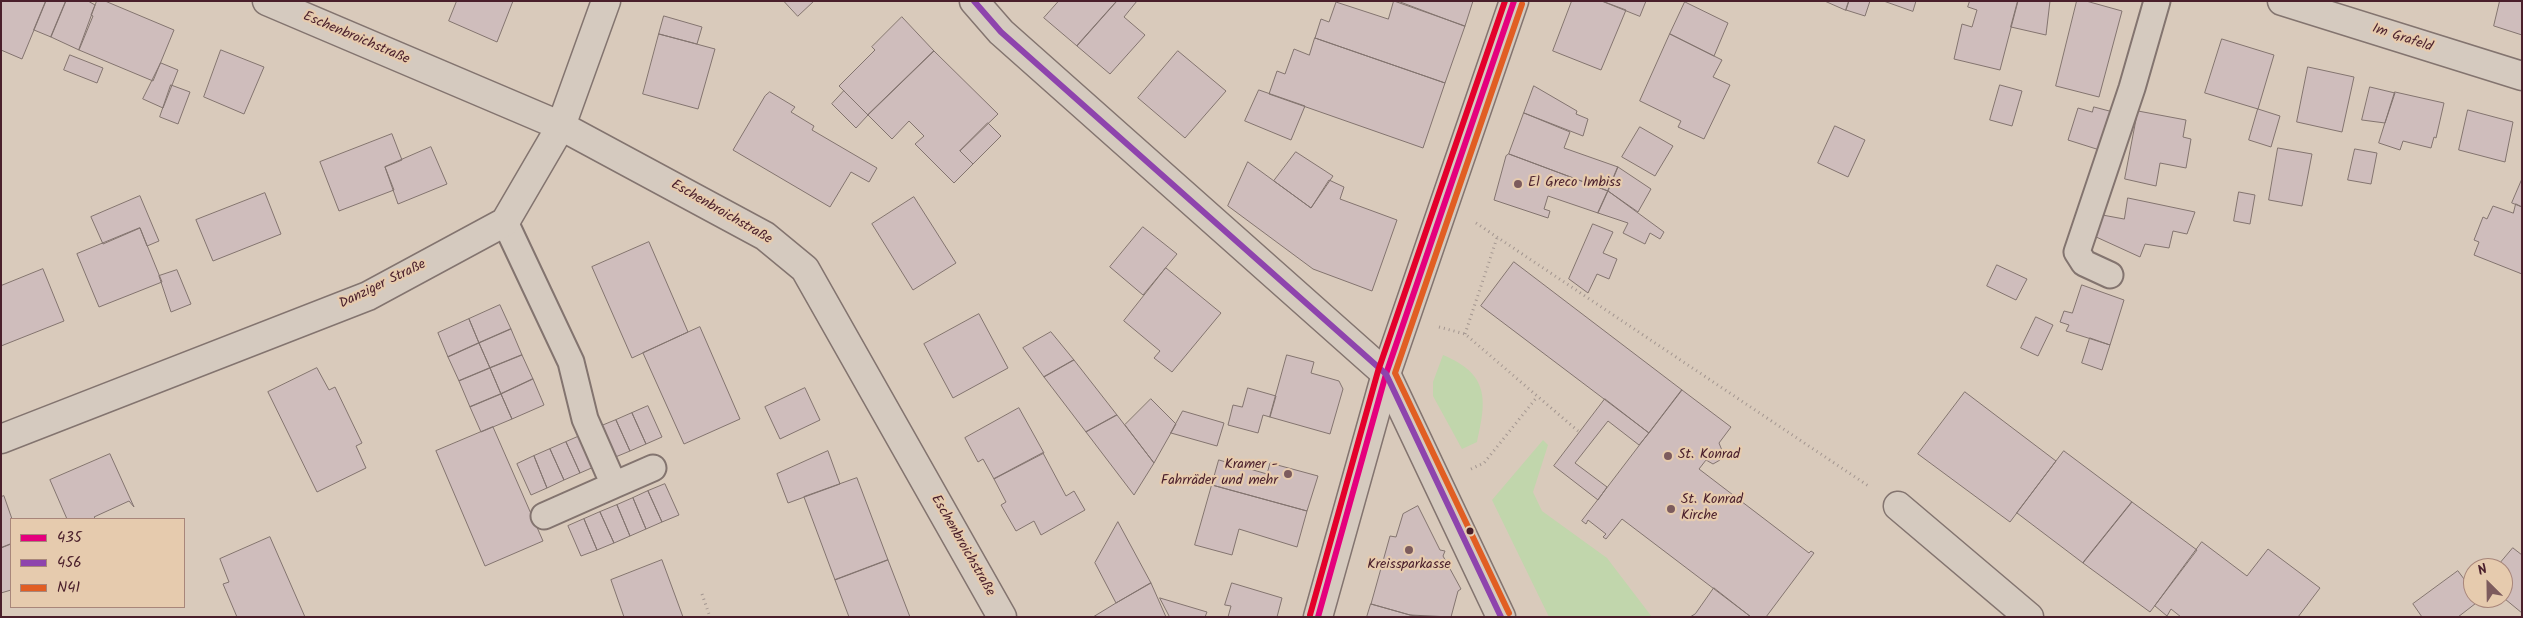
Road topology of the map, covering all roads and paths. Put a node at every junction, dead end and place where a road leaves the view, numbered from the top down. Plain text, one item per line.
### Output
1 (267, 1) edge
2 (606, 1) edge
3 (974, 1) edge
4 (1514, 1) edge
5 (2157, 1) edge
6 (2287, 2) edge
7 (2522, 76) edge
8 (561, 126) junction
9 (1444, 202) junction
10 (505, 222) junction
11 (1497, 238) junction
12 (2110, 275) dead end
13 (1386, 374) junction
14 (1537, 397) junction
15 (1578, 431) dead end
16 (1, 439) edge
17 (1484, 463) dead end
18 (653, 468) dead end
19 (614, 485) junction
20 (1898, 506) joint
21 (544, 516) dead end
22 (702, 594) dead end
23 (710, 617) edge
24 (1002, 617) edge
25 (1318, 617) edge
26 (1501, 617) edge
27 (2028, 617) edge

1 - 8 street, Eschenbroichstraße
2 - 8 street
3 - 13 street
4 - 9 street
5 - 12 lane
6 - 7 street, Im Grafeld
8 - 10 street
8 - 24 street, Eschenbroichstraße
9 - 11 path
9 - 13 street
10 - 16 street, Danziger Straße
10 - 19 lane
11 - 14 path
11 - 20 path
13 - 25 street
13 - 26 street
14 - 15 path
14 - 17 path
18 - 19 lane
19 - 21 lane
20 - 27 street
22 - 23 path

